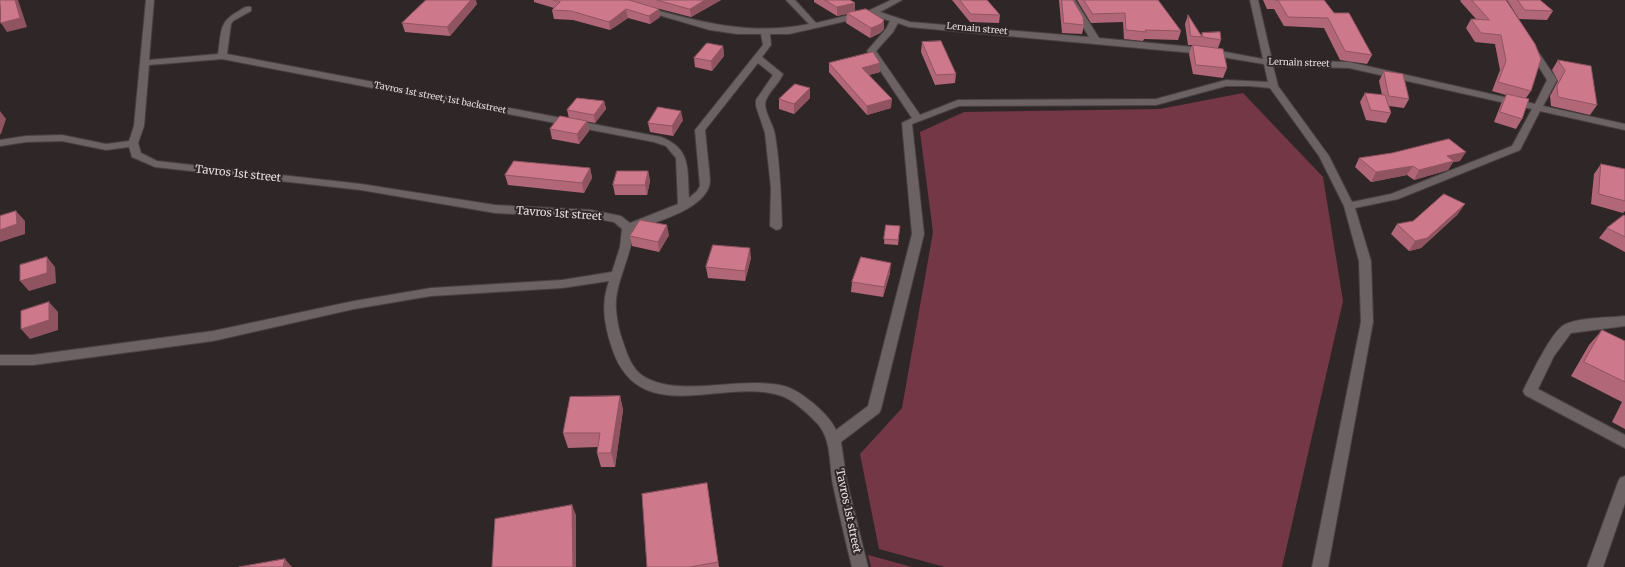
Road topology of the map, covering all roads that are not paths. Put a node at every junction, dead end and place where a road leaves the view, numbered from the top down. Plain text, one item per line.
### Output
1 (150, 0) edge
2 (611, 0) edge
3 (790, 0) edge
4 (898, 0) edge
5 (1070, 0) edge
6 (1254, 0) edge
7 (248, 9) dead end
8 (874, 12) junction
9 (895, 20) junction
10 (815, 26) junction
11 (765, 32) junction
12 (1526, 40) edge
13 (1096, 41) junction
14 (222, 56) junction
15 (756, 58) junction
16 (144, 63) junction
17 (1269, 63) junction
18 (1273, 86) junction
19 (1537, 107) junction
20 (918, 119) junction
21 (1625, 127) edge
22 (0, 143) edge
23 (133, 143) junction
24 (684, 206) junction
25 (1349, 206) junction
26 (776, 226) dead end
27 (628, 228) junction
28 (617, 275) junction
29 (1625, 321) edge
30 (0, 360) edge
31 (835, 439) junction
32 (1625, 442) edge
33 (1625, 482) edge
34 (860, 567) edge
35 (1320, 567) edge
36 (1595, 567) edge

1 - 16 street
2 - 11 street
3 - 10 street
4 - 8 street
5 - 13 street
6 - 17 street
7 - 14 street
8 - 9 street, Lernain street
8 - 10 street
9 - 13 street, Lernain street
9 - 20 street
10 - 11 street
11 - 15 street
12 - 19 street
13 - 17 street, Lernain street
14 - 16 street, Tavros 1st street, 1st backstreet
14 - 24 street, Tavros 1st street, 1st backstreet
15 - 24 street
15 - 26 street
16 - 23 street
17 - 18 street
17 - 19 street, Lernain street
18 - 20 street
18 - 25 street
19 - 21 street, Lernain street
19 - 25 street
20 - 31 street
22 - 23 street
23 - 27 street, Tavros 1st street
24 - 27 street
25 - 35 street
27 - 28 street, Tavros 1st street
28 - 30 street
28 - 31 street, Tavros 1st street
29 - 32 street
31 - 34 street, Tavros 1st street
33 - 36 street

